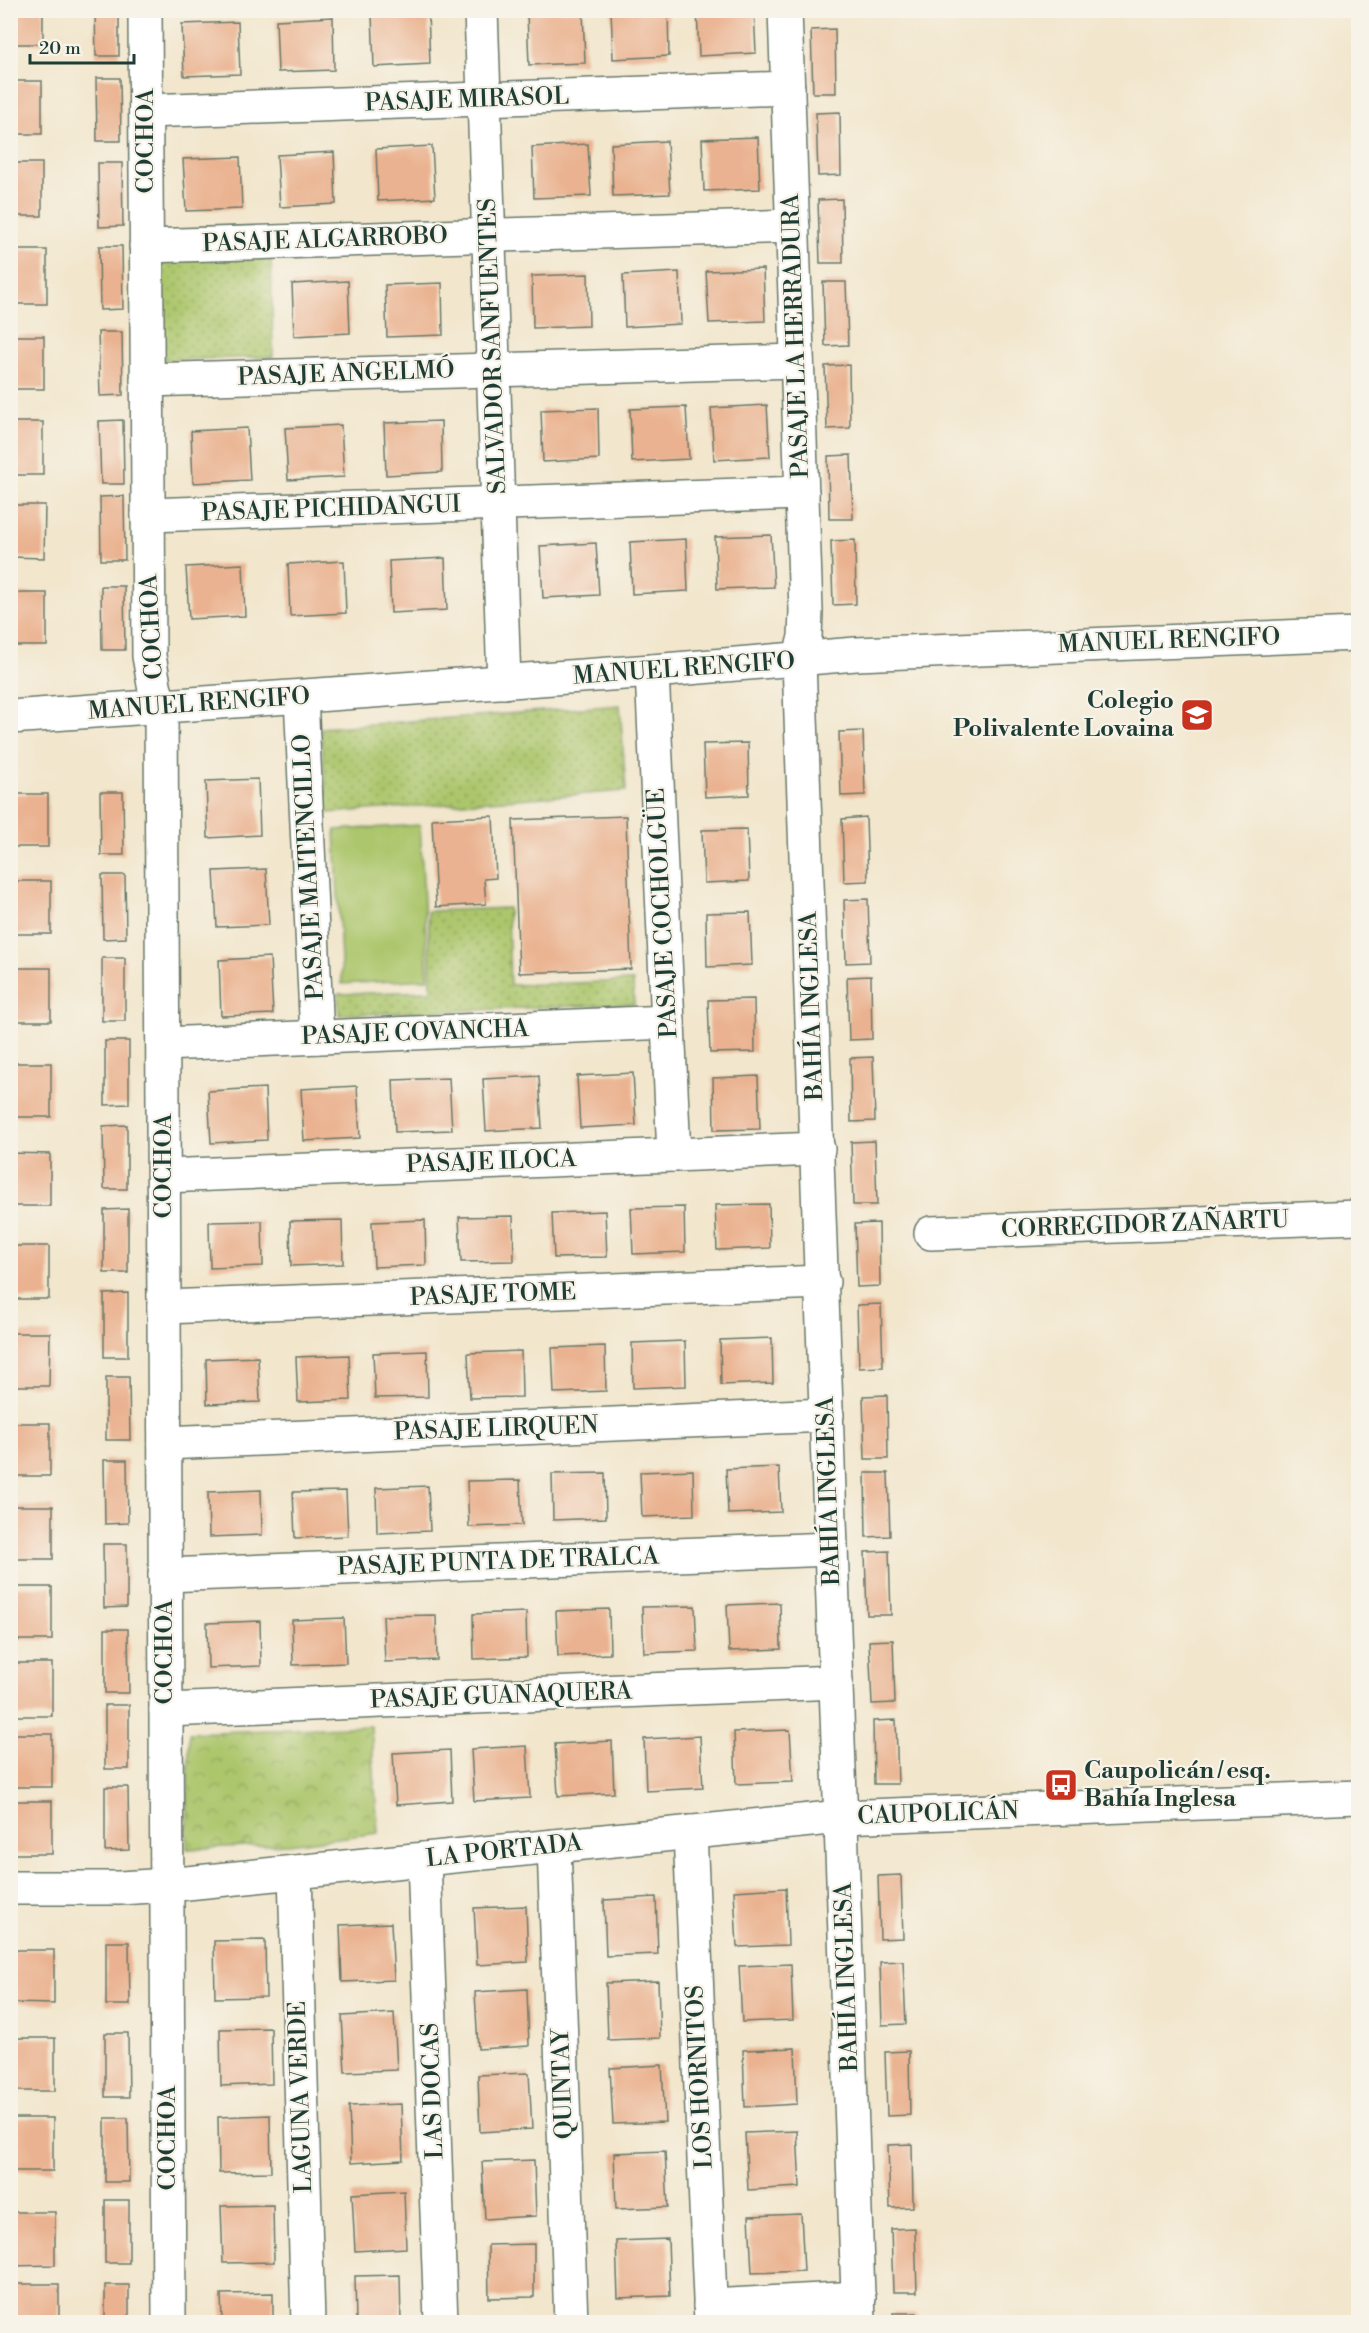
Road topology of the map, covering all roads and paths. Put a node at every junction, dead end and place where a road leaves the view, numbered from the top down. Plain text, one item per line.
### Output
1 (145, 10) edge
2 (482, 10) edge
3 (785, 10) edge
4 (788, 88) junction
5 (484, 99) junction
6 (146, 111) junction
7 (793, 226) junction
8 (489, 235) junction
9 (146, 246) junction
10 (797, 361) junction
11 (494, 370) junction
12 (147, 380) junction
13 (802, 493) junction
14 (498, 503) junction
15 (148, 515) junction
16 (1359, 634) edge
17 (799, 660) junction
18 (652, 672) junction
19 (504, 682) junction
20 (301, 697) junction
21 (161, 706) junction
22 (10, 717) edge
23 (668, 1022) junction
24 (317, 1037) junction
25 (163, 1044) junction
26 (818, 1149) junction
27 (674, 1155) junction
28 (164, 1176) junction
29 (1359, 1217) edge
30 (931, 1233) dead end
31 (823, 1282) junction
32 (164, 1307) junction
33 (827, 1415) junction
34 (165, 1443) junction
35 (831, 1548) junction
36 (165, 1575) junction
37 (836, 1682) junction
38 (166, 1710) junction
39 (1359, 1797) edge
40 (841, 1817) junction
41 (690, 1832) junction
42 (554, 1846) junction
43 (424, 1859) junction
44 (295, 1872) junction
45 (167, 1885) junction
46 (10, 1888) edge
47 (859, 2310) edge
48 (711, 2314) edge
49 (169, 2322) edge
50 (308, 2322) edge
51 (441, 2322) edge
52 (571, 2322) edge

1 - 6 street, COCHOA
2 - 5 street, SALVADOR SANFUENTES
3 - 4 street, PASAJE LA HERRADURA
4 - 5 street, PASAJE MIRASOL
4 - 7 street, PASAJE LA HERRADURA
5 - 6 street, PASAJE MIRASOL
5 - 8 street, SALVADOR SANFUENTES
6 - 9 street, COCHOA
7 - 8 street, PASAJE ALGARROBO
7 - 10 street, PASAJE LA HERRADURA
8 - 9 street, PASAJE ALGARROBO
8 - 11 street, SALVADOR SANFUENTES
9 - 12 street, COCHOA
10 - 11 street, PASAJE ANGELMÓ
10 - 13 street, PASAJE LA HERRADURA
11 - 12 street, PASAJE ANGELMÓ
11 - 14 street, SALVADOR SANFUENTES
12 - 15 street, COCHOA
13 - 14 street, PASAJE PICHIDANGUI
13 - 17 street, PASAJE LA HERRADURA
14 - 15 street, PASAJE PICHIDANGUI
14 - 19 street, SALVADOR SANFUENTES
15 - 21 street, COCHOA
16 - 17 street, MANUEL RENGIFO
17 - 18 street, MANUEL RENGIFO
17 - 26 street, BAHÍA INGLESA
18 - 19 street, MANUEL RENGIFO
18 - 23 street, PASAJE COCHOLGÜE
19 - 20 street, MANUEL RENGIFO
20 - 21 street, MANUEL RENGIFO
20 - 24 street, PASAJE MAITENCILLO
21 - 22 street, MANUEL RENGIFO
21 - 25 street, COCHOA
23 - 24 street, PASAJE COVANCHA
23 - 27 street, PASAJE COCHOLGÜE
24 - 25 street, PASAJE COVANCHA
25 - 28 street, COCHOA
26 - 27 street, PASAJE ILOCA
26 - 31 street, BAHÍA INGLESA
27 - 28 street, PASAJE ILOCA
28 - 32 street, COCHOA
29 - 30 street, CORREGIDOR ZAÑARTU
31 - 32 street, PASAJE TOME
31 - 33 street, BAHÍA INGLESA
32 - 34 street, COCHOA
33 - 34 street, PASAJE LIRQUEN
33 - 35 street, BAHÍA INGLESA
34 - 36 street, COCHOA
35 - 36 street, PASAJE PUNTA DE TRALCA
35 - 37 street, BAHÍA INGLESA
36 - 38 street, COCHOA
37 - 38 street, PASAJE GUANAQUERA
37 - 40 street, BAHÍA INGLESA
38 - 45 street, COCHOA
39 - 40 street, CAUPOLICÁN
40 - 41 street, LA PORTADA
40 - 47 street, BAHÍA INGLESA
41 - 42 street, LA PORTADA
41 - 48 street, LOS HORNITOS
42 - 43 street, LA PORTADA
42 - 52 street, QUINTAY
43 - 44 street, LA PORTADA
43 - 51 street, LAS DOCAS
44 - 45 street, LA PORTADA
44 - 50 street, LAGUNA VERDE
45 - 46 street, LA PORTADA
45 - 49 street, COCHOA
47 - 48 street

